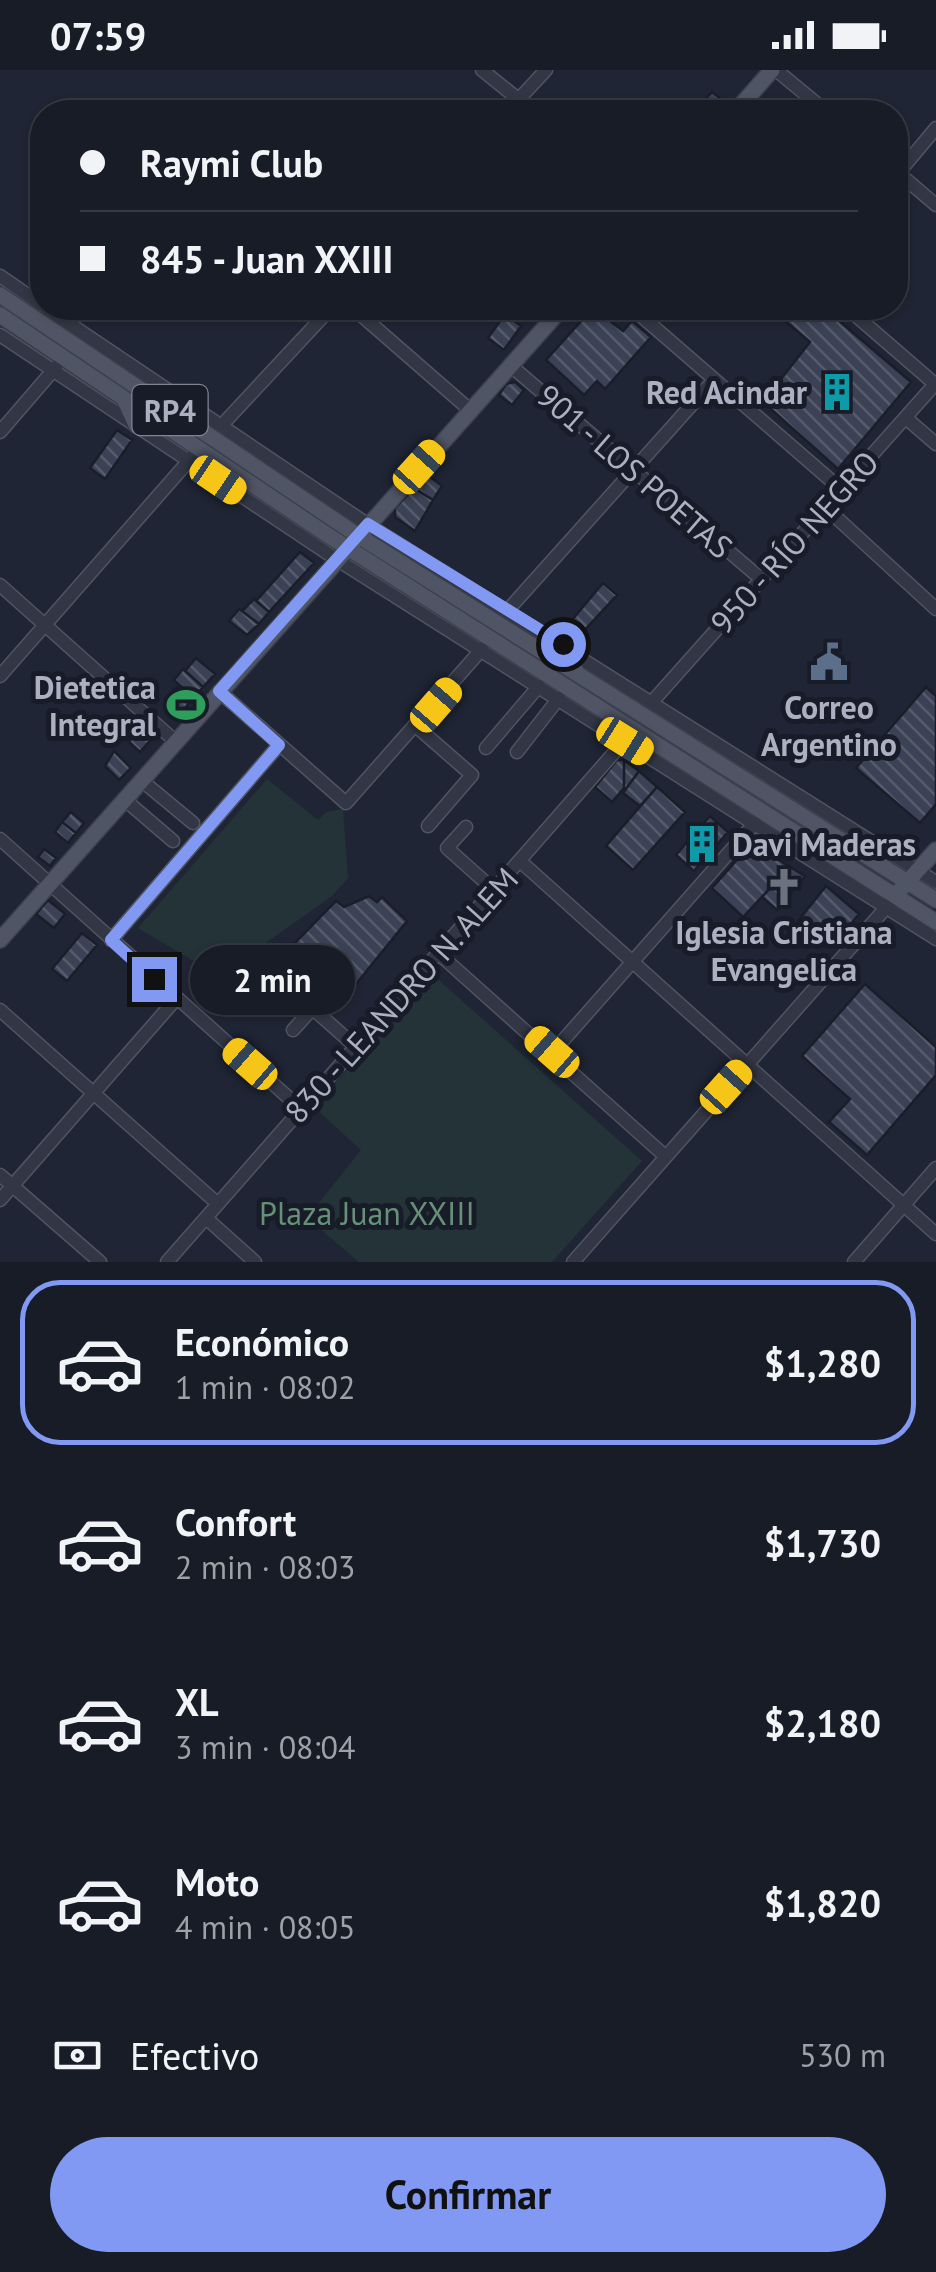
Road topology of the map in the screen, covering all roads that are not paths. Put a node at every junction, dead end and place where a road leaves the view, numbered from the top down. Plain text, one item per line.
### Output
1 (482, 70) edge
2 (546, 70) edge
3 (774, 70) edge
4 (519, 100) joint
5 (746, 100) edge
6 (812, 100) edge
7 (936, 128) edge
8 (908, 160) edge
9 (908, 183) edge
10 (936, 205) edge
11 (0, 276) edge
12 (0, 295) edge
13 (30, 296) edge
14 (0, 314) edge
15 (30, 316) edge
16 (36, 320) edge
17 (65, 320) edge
18 (320, 320) edge
19 (367, 320) edge
20 (551, 320) edge
21 (646, 320) edge
22 (861, 320) edge
23 (0, 335) edge
24 (59, 363) junction
25 (510, 365) junction
26 (714, 380) junction
27 (935, 384) edge
28 (123, 397) junction
29 (470, 410) junction
30 (906, 418) junction
31 (136, 425) junction
32 (222, 426) junction
33 (0, 432) edge
34 (936, 444) edge
35 (194, 454) junction
36 (636, 470) junction
37 (842, 490) junction
38 (826, 508) junction
39 (352, 541) junction
40 (760, 578) junction
41 (0, 586) edge
42 (936, 609) edge
43 (508, 610) junction
44 (46, 625) junction
45 (563, 644) junction
46 (482, 650) junction
47 (578, 675) junction
48 (0, 676) edge
49 (539, 686) junction
50 (219, 691) junction
51 (559, 698) junction
52 (652, 702) junction
53 (417, 727) junction
54 (629, 734) junction
55 (175, 741) junction
56 (279, 745) junction
57 (486, 748) dead end
58 (517, 752) dead end
59 (140, 780) junction
60 (124, 798) junction
61 (755, 822) junction
62 (193, 824) dead end
63 (428, 826) dead end
64 (466, 827) dead end
65 (0, 840) edge
66 (173, 841) dead end
67 (936, 850) edge
68 (520, 860) junction
69 (912, 876) junction
70 (936, 882) edge
71 (49, 884) junction
72 (494, 890) junction
73 (936, 900) edge
74 (891, 902) junction
75 (936, 922) edge
76 (936, 939) edge
77 (0, 940) edge
78 (111, 940) junction
79 (438, 953) junction
80 (633, 962) junction
81 (332, 986) dead end
82 (176, 999) junction
83 (312, 1008) junction
84 (0, 1010) edge
85 (293, 1030) dead end
86 (355, 1046) junction
87 (552, 1052) junction
88 (747, 1064) junction
89 (94, 1093) junction
90 (300, 1108) junction
91 (666, 1156) junction
92 (936, 1168) edge
93 (0, 1175) edge
94 (12, 1186) junction
95 (0, 1200) edge
96 (218, 1204) junction
97 (904, 1206) junction
98 (206, 1218) junction
99 (936, 1234) edge
100 (100, 1262) edge
101 (167, 1262) edge
102 (255, 1262) edge
103 (574, 1262) edge
104 (854, 1262) edge

1 - 4 street
2 - 4 street
3 - 5 main road
3 - 6 street
7 - 8 street
9 - 10 street
11 - 13 street
12 - 15 main road, RP4
14 - 24 main road, RP4
16 - 39 main road, RP4
17 - 32 street
18 - 32 street
19 - 29 street
20 - 25 main road
21 - 26 street
22 - 27 street
23 - 24 street
24 - 28 main road, RP4
24 - 31 street
24 - 33 street
25 - 29 main road
25 - 36 street, 901 - LOS POETAS
26 - 36 street
26 - 37 street
27 - 30 street, 950 - RÍO NEGRO
28 - 31 main road
28 - 35 main road, RP4
29 - 39 main road
30 - 34 street
30 - 37 street, 950 - RÍO NEGRO
31 - 35 street
32 - 39 street
35 - 39 main road, RP4
35 - 44 street
36 - 40 street, 901 - LOS POETAS
36 - 43 street
37 - 38 street, 950 - RÍO NEGRO
38 - 40 street, 950 - RÍO NEGRO
38 - 42 street
39 - 43 street
39 - 46 street
39 - 47 main road, RP4
39 - 50 main road
39 - 54 main road, RP4
40 - 52 street, 950 - RÍO NEGRO
41 - 44 street
43 - 45 street
44 - 48 street
44 - 55 street
45 - 47 main road
45 - 52 street
46 - 49 street
46 - 53 street
47 - 69 main road, RP4
49 - 51 street
49 - 57 street
50 - 55 main road
50 - 56 street
51 - 54 street
51 - 58 street
52 - 69 street
53 - 56 street
53 - 63 street
54 - 61 street
54 - 68 street, 830 - LEANDRO N. ALEM
54 - 74 main road, RP4
55 - 59 main road
56 - 78 street
59 - 60 main road
59 - 62 street
60 - 66 street
60 - 71 main road
61 - 74 street
61 - 80 street
64 - 72 street
65 - 71 street
67 - 69 main road
68 - 72 street, 830 - LEANDRO N. ALEM
68 - 80 street
69 - 70 street
69 - 73 main road, RP4
69 - 74 main road
71 - 77 main road
71 - 78 street
72 - 79 street, 830 - LEANDRO N. ALEM
74 - 75 main road, RP4
74 - 76 street
74 - 88 street
78 - 82 street
79 - 86 street, 830 - LEANDRO N. ALEM
79 - 87 street
80 - 87 street
80 - 88 street
81 - 83 street
82 - 89 street
82 - 90 street
83 - 85 street
83 - 86 street
84 - 89 street
86 - 90 street, 830 - LEANDRO N. ALEM
87 - 91 street
88 - 91 street
88 - 97 street
89 - 94 street
89 - 96 street
90 - 96 street, 830 - LEANDRO N. ALEM
91 - 103 street
92 - 97 street
93 - 94 street
94 - 95 street
94 - 100 street
96 - 98 street, 830 - LEANDRO N. ALEM
97 - 99 street
97 - 104 street
98 - 101 street, 830 - LEANDRO N. ALEM
98 - 102 street

